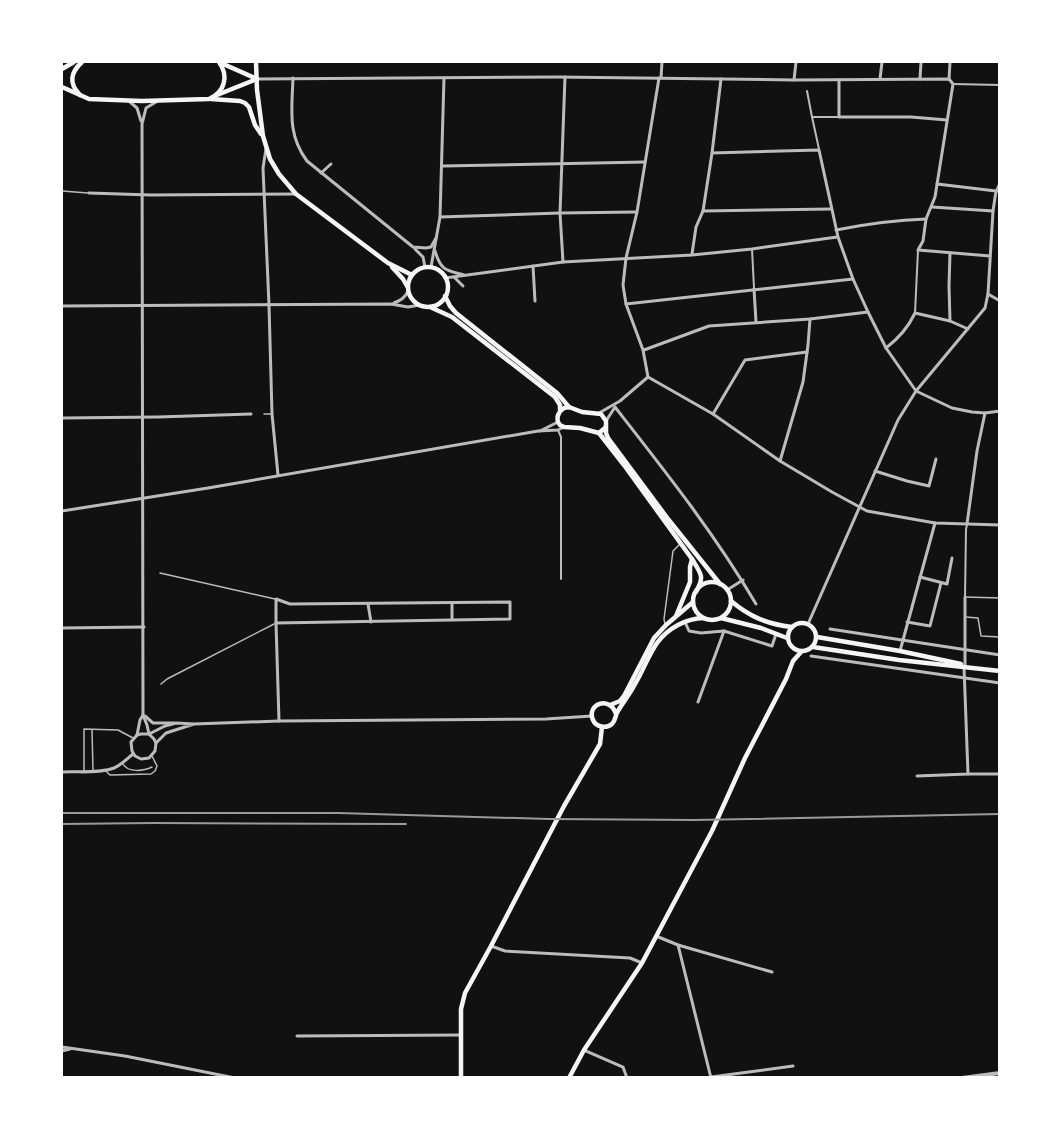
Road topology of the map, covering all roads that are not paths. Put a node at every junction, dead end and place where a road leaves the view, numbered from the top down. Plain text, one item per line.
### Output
1 (74, 62) edge
2 (82, 62) edge
3 (220, 62) edge
4 (256, 62) edge
5 (662, 62) edge
6 (795, 62) edge
7 (882, 62) edge
8 (921, 62) edge
9 (950, 62) edge
10 (62, 69) edge
11 (565, 77) junction
12 (293, 78) junction
13 (444, 78) junction
14 (660, 78) junction
15 (257, 79) junction
16 (721, 79) junction
17 (880, 79) junction
18 (920, 79) junction
19 (949, 79) junction
20 (794, 80) junction
21 (839, 80) junction
22 (953, 84) junction
23 (999, 85) edge
24 (62, 87) edge
25 (807, 91) dead end
26 (216, 96) junction
27 (82, 97) junction
28 (208, 99) junction
29 (128, 100) junction
30 (160, 100) junction
31 (812, 117) junction
32 (839, 117) junction
33 (948, 121) junction
34 (142, 124) junction
35 (263, 136) junction
36 (266, 147) junction
37 (819, 150) junction
38 (712, 153) junction
39 (646, 162) junction
40 (331, 164) dead end
41 (562, 164) junction
42 (443, 166) junction
43 (321, 173) junction
44 (999, 182) edge
45 (938, 184) junction
46 (62, 191) edge
47 (998, 192) edge
48 (89, 193) joint
49 (265, 194) junction
50 (296, 194) junction
51 (142, 195) junction
52 (932, 207) junction
53 (831, 209) junction
54 (703, 211) junction
55 (993, 211) junction
56 (637, 212) junction
57 (560, 213) junction
58 (440, 217) junction
59 (926, 219) junction
60 (836, 230) junction
61 (838, 237) junction
62 (436, 238) junction
63 (413, 248) junction
64 (434, 249) junction
65 (752, 249) junction
66 (918, 250) junction
67 (950, 253) junction
68 (692, 255) junction
69 (990, 256) junction
70 (626, 258) junction
71 (563, 262) junction
72 (388, 263) junction
73 (533, 266) junction
74 (428, 267) junction
75 (412, 275) junction
76 (466, 275) junction
77 (454, 277) junction
78 (445, 278) junction
79 (853, 279) junction
80 (464, 286) dead end
81 (408, 289) junction
82 (754, 289) junction
83 (988, 294) junction
84 (446, 296) junction
85 (535, 301) dead end
86 (999, 301) edge
87 (392, 304) junction
88 (626, 304) junction
89 (143, 305) junction
90 (269, 305) junction
91 (420, 305) junction
92 (62, 306) edge
93 (430, 307) junction
94 (868, 312) junction
95 (915, 313) junction
96 (810, 319) junction
97 (950, 321) junction
98 (756, 322) junction
99 (968, 329) junction
100 (886, 348) junction
101 (643, 350) junction
102 (807, 352) junction
103 (648, 377) junction
104 (916, 391) junction
105 (620, 401) junction
106 (569, 407) junction
107 (615, 407) junction
108 (560, 410) junction
109 (999, 411) edge
110 (599, 413) junction
111 (985, 413) junction
112 (251, 414) dead end
113 (264, 414) dead end
114 (272, 414) junction
115 (713, 414) junction
116 (143, 417) junction
117 (62, 418) edge
118 (558, 422) junction
119 (606, 424) junction
120 (564, 427) junction
121 (558, 430) junction
122 (538, 431) junction
123 (599, 433) junction
124 (936, 459) dead end
125 (780, 460) junction
126 (875, 471) junction
127 (278, 475) junction
128 (143, 497) junction
129 (860, 507) junction
130 (62, 511) edge
131 (934, 523) junction
132 (967, 525) junction
133 (999, 525) edge
134 (681, 543) junction
135 (952, 558) dead end
136 (692, 559) junction
137 (160, 573) dead end
138 (921, 577) junction
139 (561, 579) dead end
140 (742, 580) junction
141 (941, 583) junction
142 (720, 584) junction
143 (727, 590) junction
144 (696, 592) junction
145 (965, 597) junction
146 (999, 598) edge
147 (276, 599) junction
148 (731, 601) junction
149 (693, 602) junction
150 (452, 603) junction
151 (368, 604) junction
152 (756, 604) dead end
153 (965, 617) junction
154 (675, 618) junction
155 (704, 618) junction
156 (721, 618) junction
157 (452, 620) junction
158 (684, 621) junction
159 (276, 622) junction
160 (371, 622) junction
161 (907, 622) junction
162 (666, 624) junction
163 (808, 624) junction
164 (144, 627) junction
165 (792, 627) junction
166 (62, 628) edge
167 (830, 629) dead end
168 (724, 631) junction
169 (776, 633) junction
170 (817, 637) junction
171 (999, 637) edge
172 (788, 638) junction
173 (903, 640) junction
174 (813, 647) junction
175 (965, 650) junction
176 (900, 651) junction
177 (801, 652) junction
178 (857, 654) junction
179 (999, 655) edge
180 (811, 656) dead end
181 (899, 660) junction
182 (856, 662) junction
183 (965, 666) junction
184 (897, 668) junction
185 (999, 671) edge
186 (964, 678) junction
187 (999, 683) edge
188 (161, 684) dead end
189 (698, 702) dead end
190 (610, 705) junction
191 (143, 714) junction
192 (616, 714) junction
193 (592, 717) junction
194 (279, 722) junction
195 (176, 723) junction
196 (194, 724) junction
197 (602, 727) junction
198 (92, 729) junction
199 (149, 734) junction
200 (135, 737) junction
201 (156, 743) junction
202 (133, 754) junction
203 (152, 756) junction
204 (122, 763) junction
205 (152, 767) dead end
206 (106, 770) junction
207 (84, 771) junction
208 (93, 771) junction
209 (62, 772) edge
210 (968, 774) junction
211 (999, 774) edge
212 (917, 776) dead end
213 (655, 936) junction
214 (678, 945) junction
215 (491, 946) junction
216 (642, 963) junction
217 (772, 972) dead end
218 (461, 1035) junction
219 (297, 1036) dead end
220 (62, 1048) edge
221 (584, 1050) junction
222 (793, 1066) dead end
223 (999, 1072) edge
224 (235, 1077) edge
225 (461, 1077) edge
226 (569, 1077) edge
227 (627, 1077) edge
228 (711, 1077) edge
229 (962, 1077) edge

1 - 10 main road
2 - 27 main road
3 - 15 main road
3 - 26 main road
4 - 15 main road
5 - 14 street
6 - 20 street
7 - 17 street
8 - 18 street
9 - 19 street
11 - 13 street
11 - 14 street
11 - 41 street
12 - 13 street
12 - 15 street
12 - 43 street
13 - 42 street
14 - 16 street
14 - 39 street
15 - 26 main road
15 - 35 main road
16 - 20 street
16 - 38 street
17 - 18 street
17 - 21 street
18 - 19 street
19 - 22 street
20 - 21 street
21 - 32 street
22 - 23 street
22 - 33 street
24 - 27 main road
25 - 31 street
26 - 28 main road
27 - 29 main road
28 - 30 main road
28 - 35 main road
29 - 30 main road
29 - 34 street
30 - 34 street
31 - 32 street
31 - 37 street
32 - 33 street
33 - 45 street
34 - 51 street
35 - 36 main road
36 - 49 street
36 - 50 main road
37 - 38 street
37 - 53 street
38 - 54 street
39 - 41 street
39 - 56 street
40 - 43 street
41 - 42 street
41 - 57 street
42 - 58 street
43 - 63 street
44 - 47 street
45 - 47 street
45 - 52 street
46 - 48 lane
47 - 55 street
48 - 51 street
49 - 50 street
49 - 51 street
49 - 90 street
50 - 72 main road
51 - 89 street
52 - 55 street
52 - 59 street
53 - 54 street
53 - 60 street
54 - 68 street
55 - 69 street
56 - 57 street
56 - 70 street
57 - 58 street
57 - 71 street
58 - 62 street
59 - 60 street
59 - 66 street
60 - 61 street
61 - 65 street
61 - 79 street
62 - 63 street
62 - 64 street
63 - 74 street
64 - 74 street
64 - 76 street
65 - 68 street
65 - 82 street
66 - 67 street
66 - 95 street
67 - 69 street
67 - 97 street
68 - 70 street
69 - 83 street
70 - 71 street
70 - 88 street
71 - 73 street
72 - 75 main road
72 - 81 main road
73 - 76 street
73 - 85 street
74 - 75 main road
74 - 78 main road
75 - 81 main road
76 - 77 street
77 - 78 street
77 - 80 street
78 - 84 main road
79 - 82 street
79 - 94 street
81 - 87 street
81 - 91 main road
82 - 88 street
82 - 98 street
83 - 86 street
83 - 99 street
84 - 93 main road
84 - 106 main road
87 - 90 street
87 - 91 street
88 - 101 street
89 - 90 street
89 - 92 street
89 - 116 street
90 - 114 street
91 - 93 main road
93 - 108 main road
94 - 96 street
94 - 100 street
95 - 97 street
95 - 100 street
96 - 98 street
96 - 102 street
97 - 99 street
98 - 101 street
99 - 104 street
100 - 104 street
101 - 103 street
102 - 115 street
102 - 125 street
103 - 105 street
103 - 115 street
104 - 111 street
104 - 126 street
105 - 107 street
105 - 110 street
106 - 108 main road
106 - 110 main road
107 - 119 street
107 - 140 street
108 - 118 main road
109 - 111 street
110 - 119 main road
111 - 132 street
112 - 116 street
113 - 114 lane
114 - 127 street
115 - 125 street
116 - 117 street
116 - 128 street
118 - 120 main road
118 - 122 street
119 - 123 main road
119 - 142 main road
120 - 121 street
120 - 123 main road
121 - 122 street
121 - 139 street
122 - 127 street
123 - 134 main road
124 - 126 street
125 - 129 street
126 - 129 street
127 - 128 street
128 - 130 street
128 - 164 street
129 - 131 street
129 - 163 street
131 - 132 street
131 - 138 street
132 - 133 street
132 - 145 street
134 - 136 main road
134 - 162 lane
135 - 141 street
136 - 144 main road
136 - 154 main road
137 - 147 lane
138 - 141 street
138 - 161 street
140 - 143 street
140 - 152 street
141 - 161 street
142 - 143 main road
142 - 144 main road
143 - 148 main road
144 - 149 main road
145 - 146 lane
145 - 153 street
147 - 151 street
147 - 159 street
148 - 156 main road
148 - 165 main road
149 - 154 main road
149 - 155 main road
150 - 151 street
150 - 157 street
150 - 157 street
151 - 160 street
153 - 171 lane
153 - 175 street
154 - 162 main road
155 - 156 main road
155 - 158 main road
156 - 169 main road
157 - 160 street
158 - 168 street
158 - 192 main road
159 - 160 street
159 - 188 lane
159 - 194 street
161 - 173 street
162 - 190 main road
163 - 165 main road
163 - 170 main road
164 - 166 street
164 - 191 street
165 - 172 main road
167 - 173 street
168 - 169 street
168 - 189 street
169 - 172 main road
170 - 174 main road
170 - 176 main road
172 - 177 main road
173 - 175 street
173 - 176 street
174 - 177 main road
174 - 178 main road
175 - 179 street
175 - 183 street
176 - 183 main road
177 - 213 main road
178 - 181 main road
178 - 182 street
180 - 182 street
181 - 183 main road
181 - 184 street
182 - 184 street
183 - 185 main road
183 - 186 street
184 - 186 street
186 - 187 street
186 - 210 street
190 - 192 main road
190 - 193 main road
191 - 195 street
191 - 199 street
191 - 200 street
192 - 197 main road
193 - 194 street
193 - 197 main road
194 - 196 street
195 - 196 street
195 - 199 street
196 - 201 street
197 - 215 main road
198 - 200 lane
198 - 207 lane
198 - 208 lane
199 - 200 street
199 - 201 street
200 - 202 street
201 - 203 street
202 - 203 street
202 - 204 street
203 - 206 lane
204 - 205 lane
204 - 206 street
206 - 208 street
207 - 208 street
207 - 209 street
210 - 211 street
210 - 212 street
213 - 214 street
213 - 216 main road
214 - 217 street
214 - 228 street
215 - 216 street
215 - 218 main road
216 - 221 main road
218 - 219 street
218 - 225 main road
220 - 224 street
221 - 226 main road
221 - 227 street
222 - 228 street
223 - 229 street

